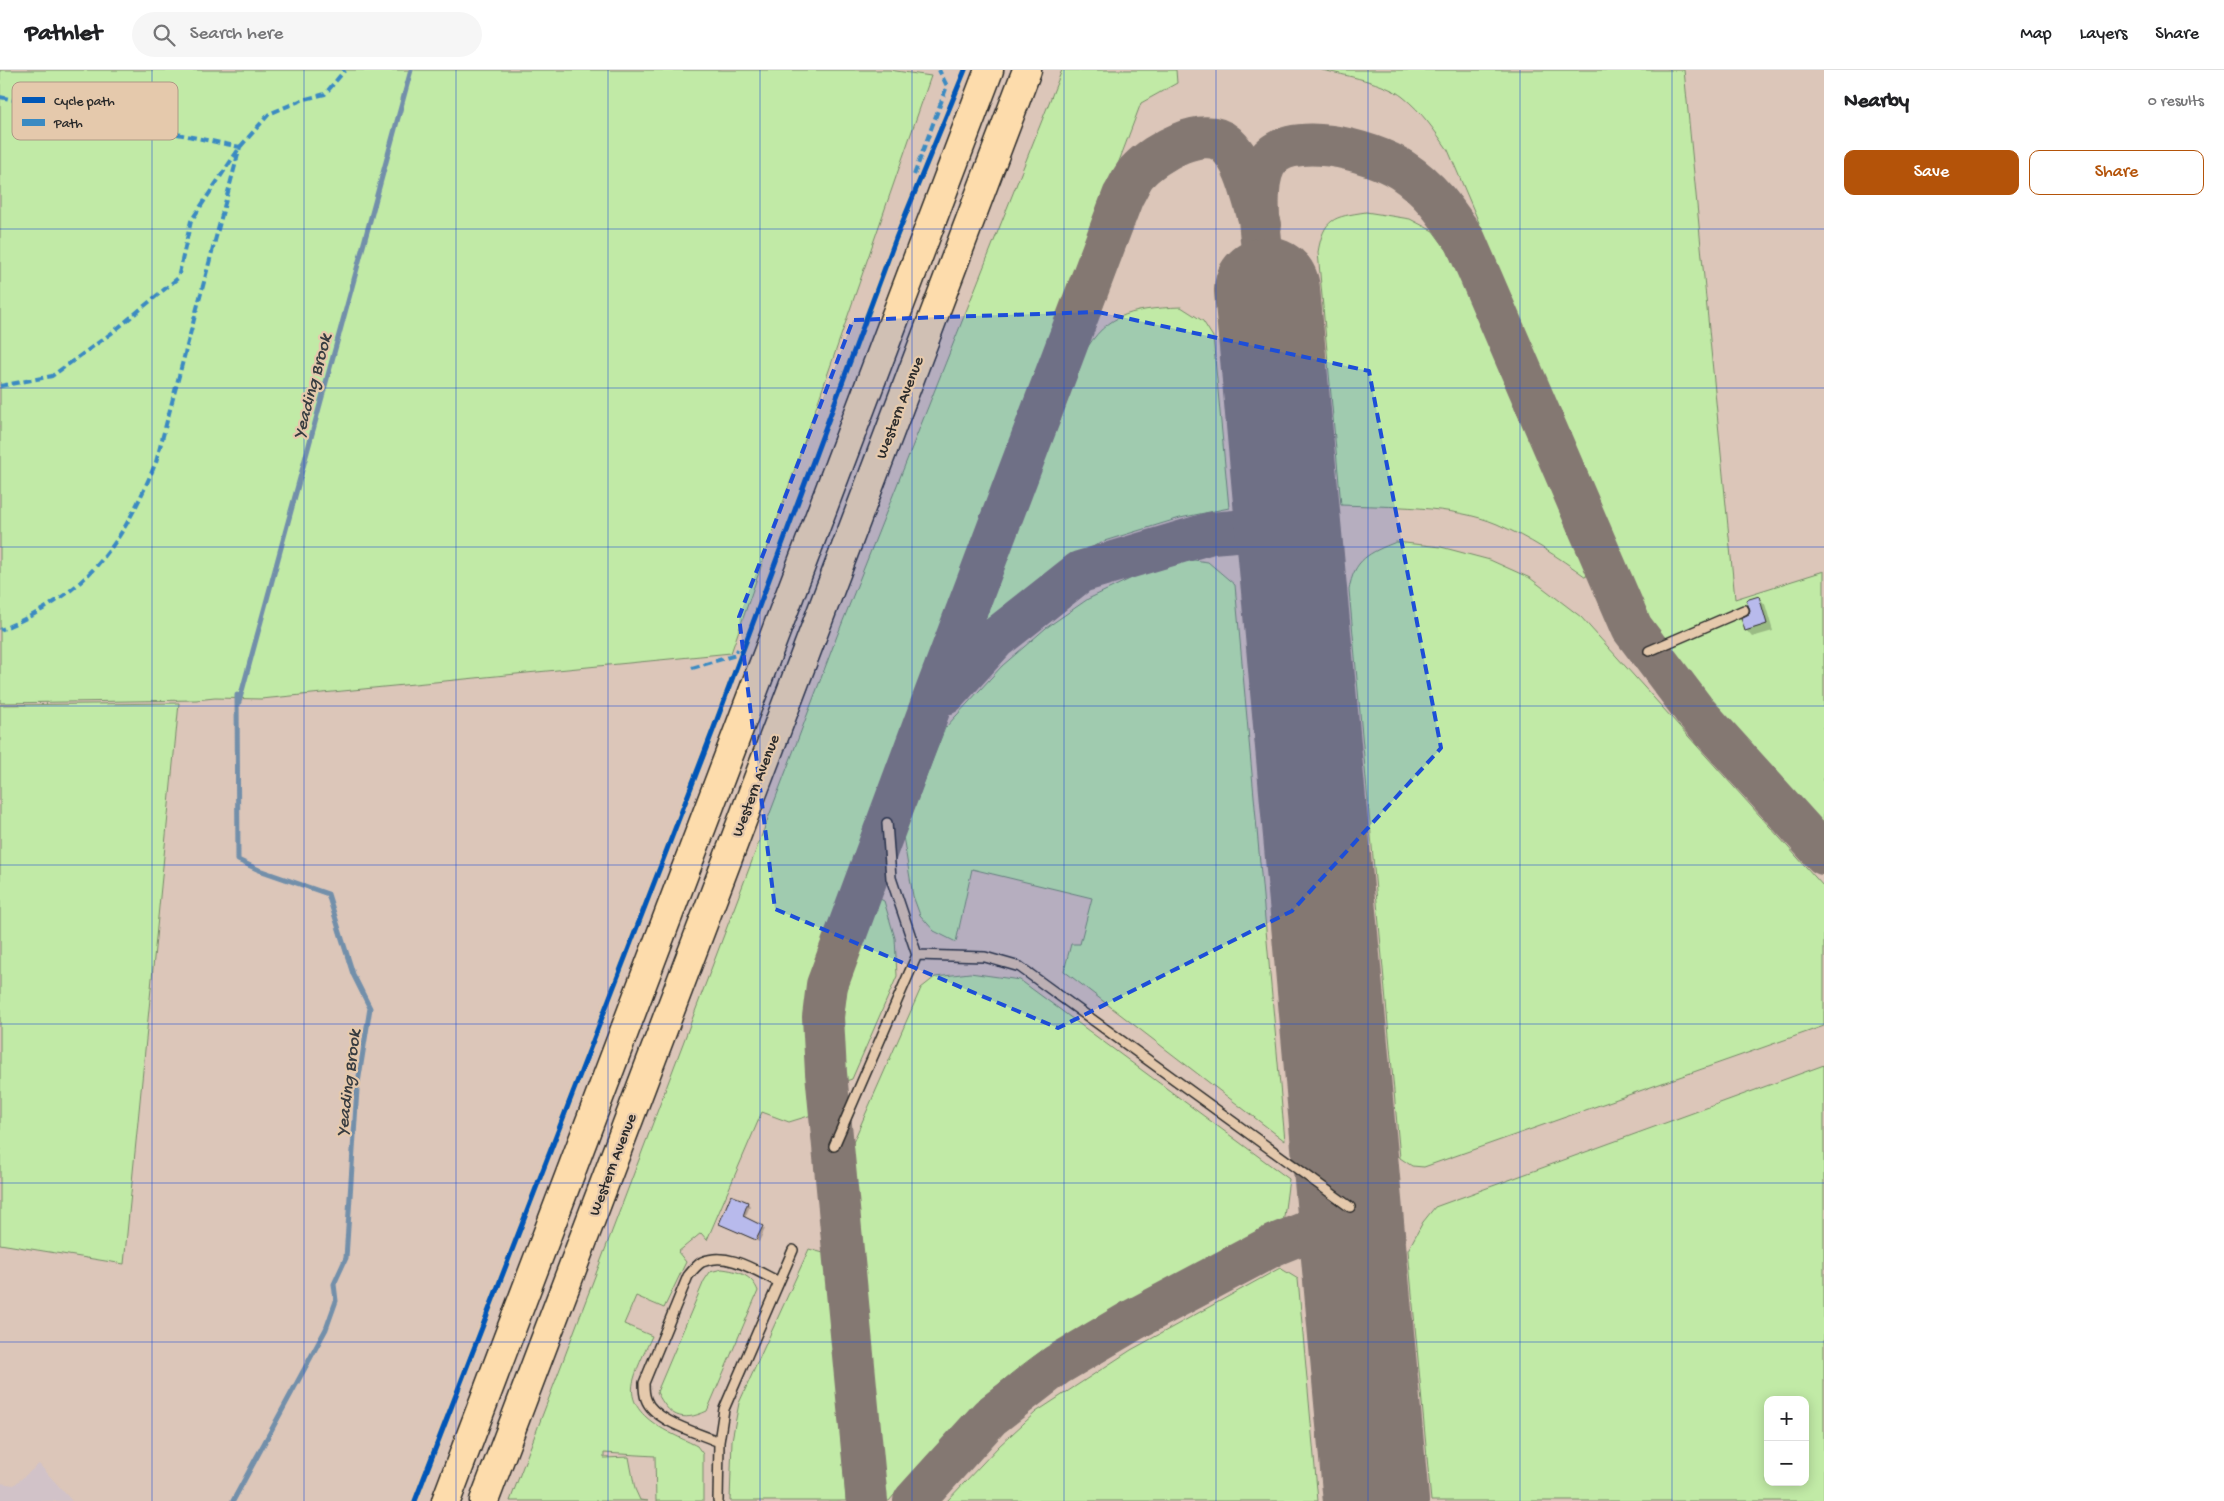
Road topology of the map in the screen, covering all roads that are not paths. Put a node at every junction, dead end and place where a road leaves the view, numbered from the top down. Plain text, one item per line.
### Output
1 (989, 70) edge
2 (1027, 70) edge
3 (1744, 610) dead end
4 (1649, 651) dead end
5 (887, 823) dead end
6 (917, 955) junction
7 (834, 1146) dead end
8 (1350, 1207) dead end
9 (793, 1250) dead end
10 (779, 1282) junction
11 (719, 1442) junction
12 (446, 1501) edge
13 (484, 1501) edge
14 (718, 1501) edge

1 - 12 highway
2 - 13 highway, Western Avenue
3 - 4 lane
5 - 6 lane
6 - 7 lane
6 - 8 lane
9 - 10 lane
10 - 11 lane
10 - 11 lane
11 - 14 lane

